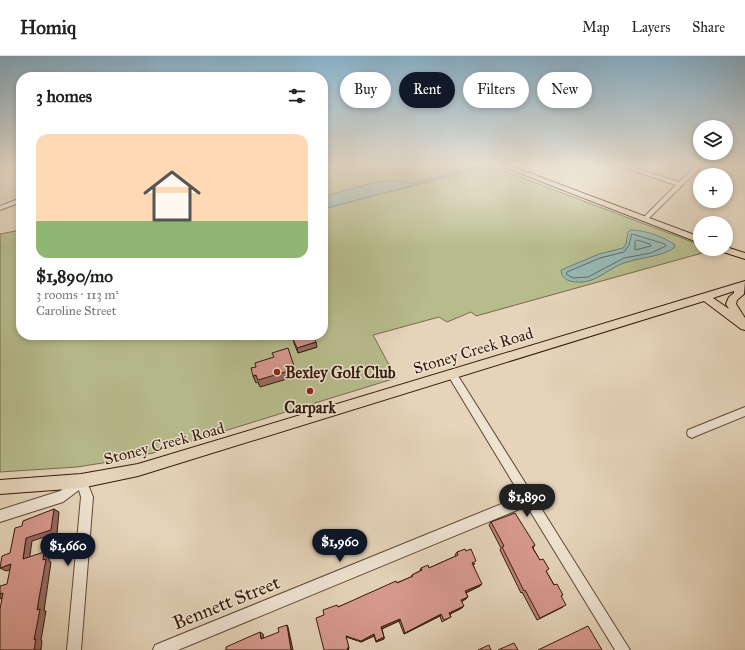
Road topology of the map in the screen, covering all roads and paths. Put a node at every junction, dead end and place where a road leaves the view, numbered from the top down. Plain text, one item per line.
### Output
1 (573, 192) edge
2 (672, 192) edge
3 (16, 202) edge
4 (0, 208) edge
5 (645, 219) junction
6 (693, 237) edge
7 (733, 253) edge
8 (733, 254) edge
9 (745, 256) edge
10 (745, 261) edge
11 (742, 285) edge
12 (706, 297) junction
13 (745, 326) edge
14 (452, 374) junction
15 (745, 412) edge
16 (692, 433) dead end
17 (81, 481) junction
18 (0, 486) edge
19 (530, 500) junction
20 (0, 516) edge
21 (74, 650) edge
22 (160, 650) edge
23 (623, 650) edge

1 - 5 main road
2 - 5 street
3 - 4 street
5 - 6 main road
7 - 9 main road
8 - 10 main road
11 - 12 main road, Stoney Creek Road
11 - 13 main road
12 - 13 main road
12 - 14 main road, Stoney Creek Road
14 - 17 main road, Stoney Creek Road
14 - 19 street
15 - 16 street
17 - 18 main road, Stoney Creek Road
17 - 20 street
17 - 21 street
19 - 22 street, Bennett Street
19 - 23 street

